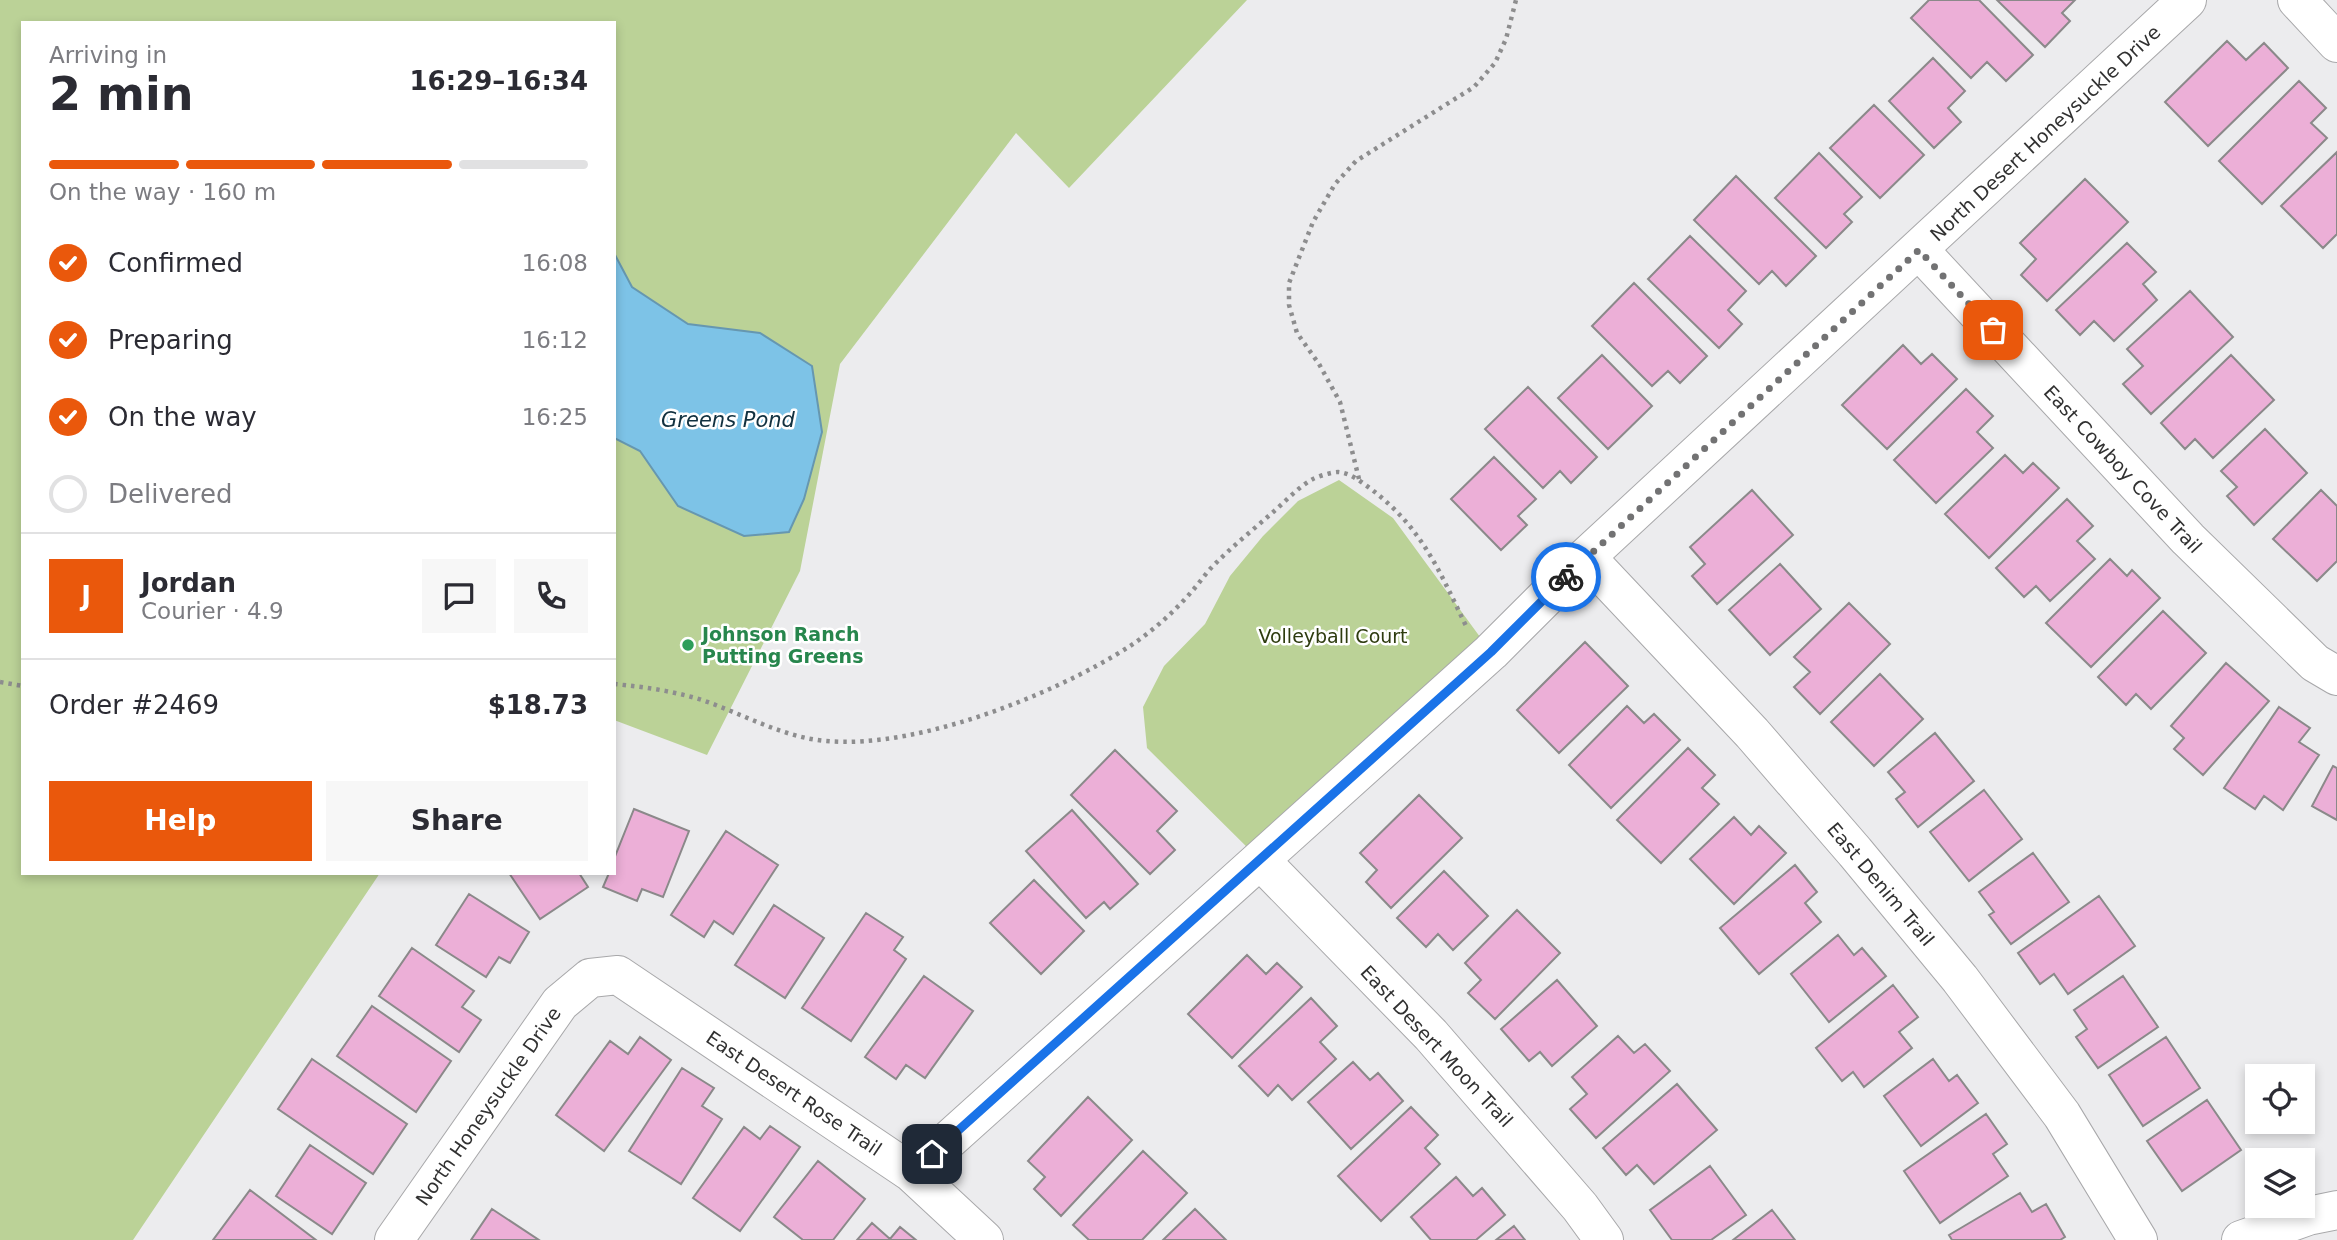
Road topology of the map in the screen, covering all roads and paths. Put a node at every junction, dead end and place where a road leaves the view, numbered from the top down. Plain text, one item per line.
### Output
1 (1516, 0) edge
2 (2187, 0) edge
3 (2297, 0) edge
4 (2337, 43) edge
5 (1919, 250) junction
6 (1359, 480) junction
7 (1587, 557) junction
8 (1491, 652) junction
9 (2337, 676) edge
10 (0, 682) edge
11 (616, 684) edge
12 (21, 686) edge
13 (1260, 860) junction
14 (590, 978) joint
15 (912, 1173) junction
16 (2337, 1210) edge
17 (394, 1240) edge
18 (984, 1240) edge
19 (1604, 1240) edge
20 (2138, 1240) edge
21 (2241, 1240) edge

1 - 6 path
2 - 5 street, North Desert Honeysuckle Drive
3 - 4 street
5 - 7 street, North Desert Honeysuckle Drive
5 - 9 street, East Cowboy Cove Trail
6 - 8 path
6 - 11 path
7 - 8 street, North Desert Honeysuckle Drive
7 - 20 street, East Denim Trail
8 - 13 street, North Desert Honeysuckle Drive
10 - 12 path
13 - 15 street, North Desert Honeysuckle Drive
13 - 19 street, East Desert Moon Trail
14 - 15 street, East Desert Rose Trail
14 - 17 street, North Honeysuckle Drive
15 - 18 street, East Desert Rose Trail
16 - 21 street

